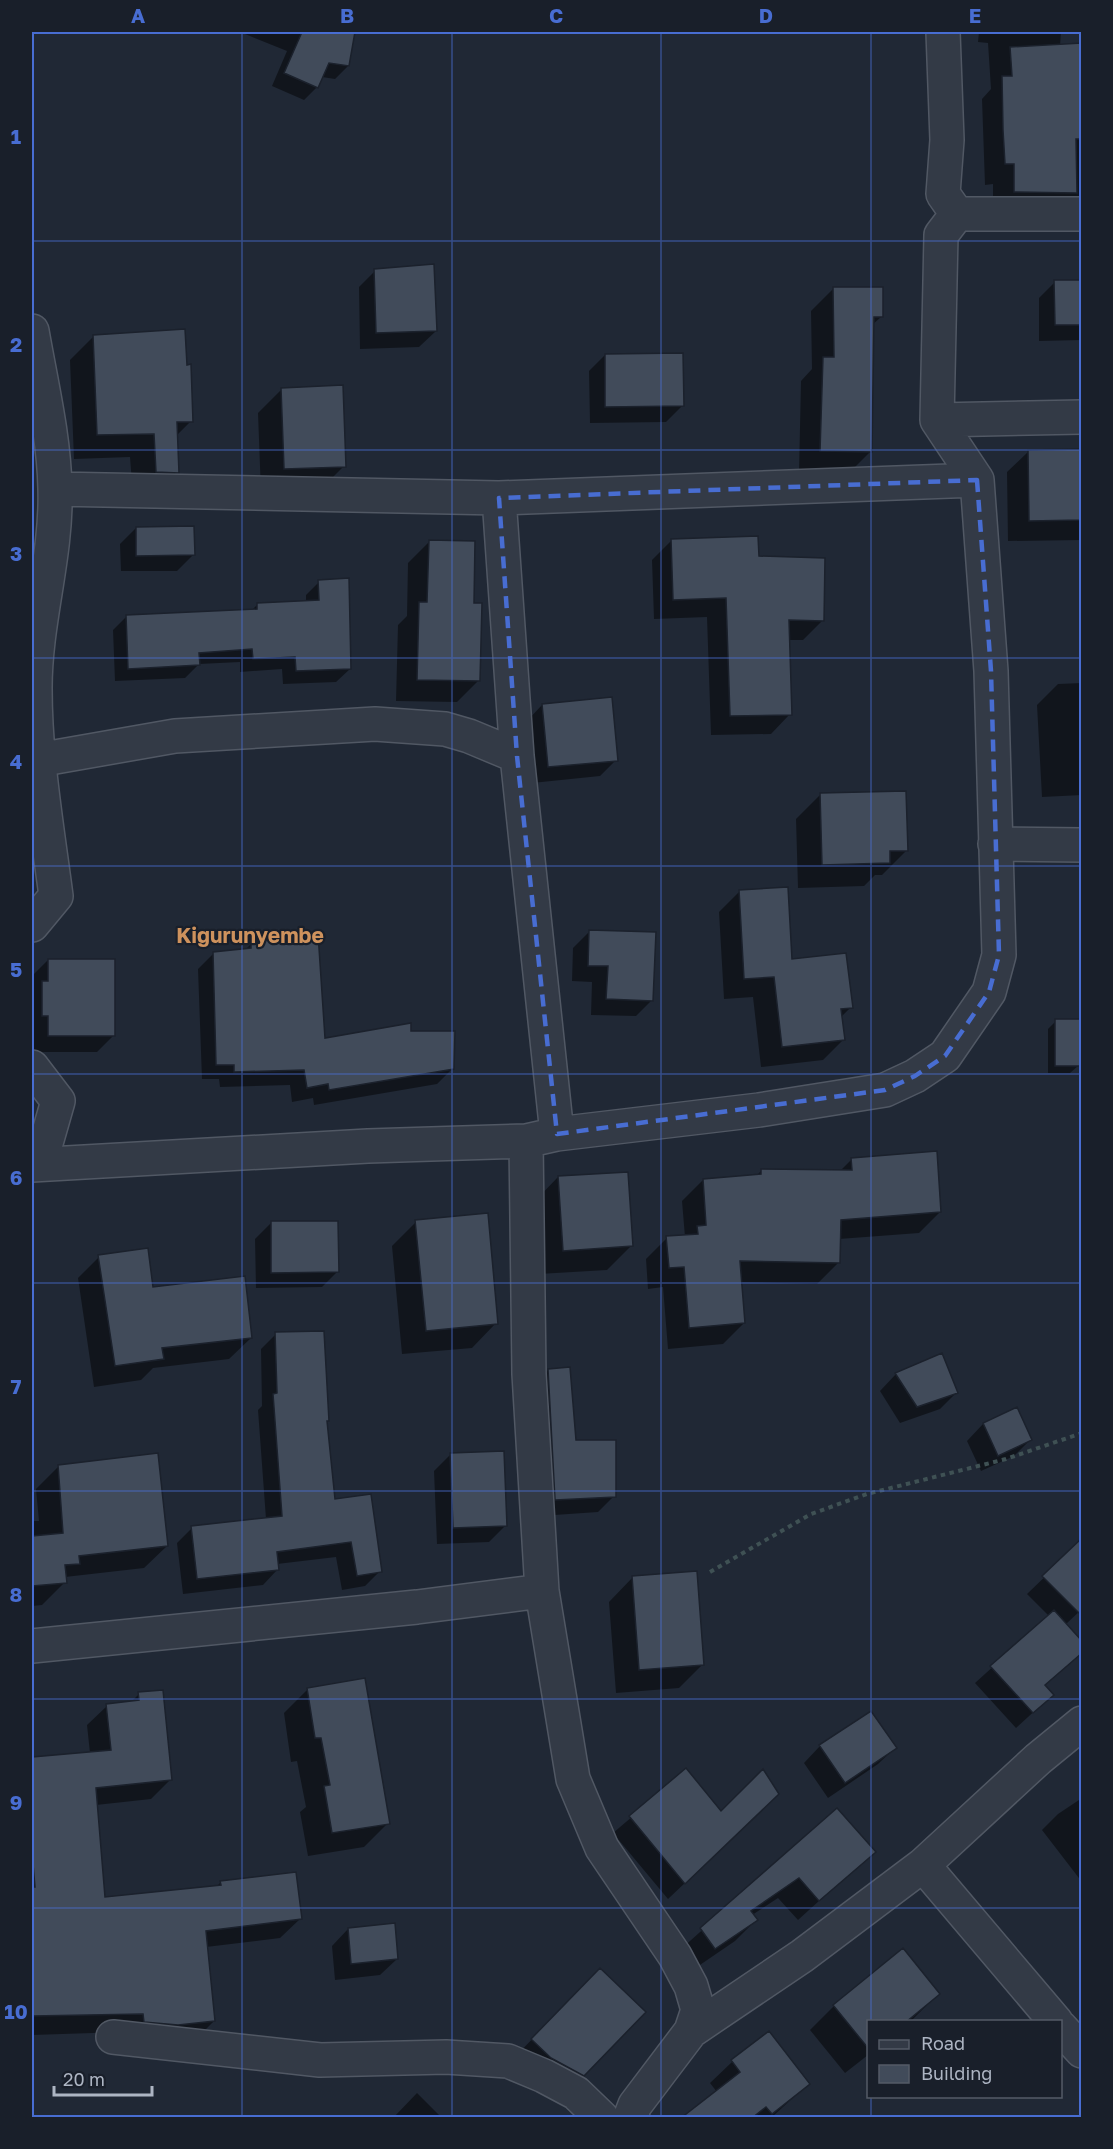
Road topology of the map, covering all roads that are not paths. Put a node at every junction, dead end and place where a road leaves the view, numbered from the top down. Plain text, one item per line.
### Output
1 (943, 32) edge
2 (957, 214) junction
3 (1082, 214) edge
4 (32, 331) edge
5 (1082, 417) edge
6 (937, 420) junction
7 (977, 480) junction
8 (55, 489) junction
9 (499, 498) junction
10 (517, 756) junction
11 (38, 760) junction
12 (995, 844) junction
13 (1082, 845) edge
14 (32, 925) edge
15 (32, 1067) edge
16 (557, 1134) junction
17 (526, 1141) junction
18 (36, 1164) edge
19 (542, 1591) junction
20 (32, 1646) edge
21 (1082, 1723) edge
22 (923, 1865) junction
23 (1054, 2020) edge
24 (1062, 2028) edge
25 (691, 2031) junction
26 (112, 2037) dead end
27 (1082, 2051) edge
28 (602, 2118) edge
29 (630, 2118) edge

1 - 2 street
2 - 3 street
2 - 6 street
4 - 8 street
5 - 6 street
6 - 7 street
7 - 9 street
7 - 12 street
8 - 9 street
8 - 11 street
9 - 10 street
10 - 11 street
10 - 16 street
11 - 14 street
12 - 13 street
12 - 16 street
15 - 18 street
16 - 17 street
17 - 18 street
17 - 19 street
19 - 20 street
19 - 25 street
21 - 22 street
22 - 23 street
22 - 25 street
24 - 27 street
25 - 29 street
26 - 28 street

